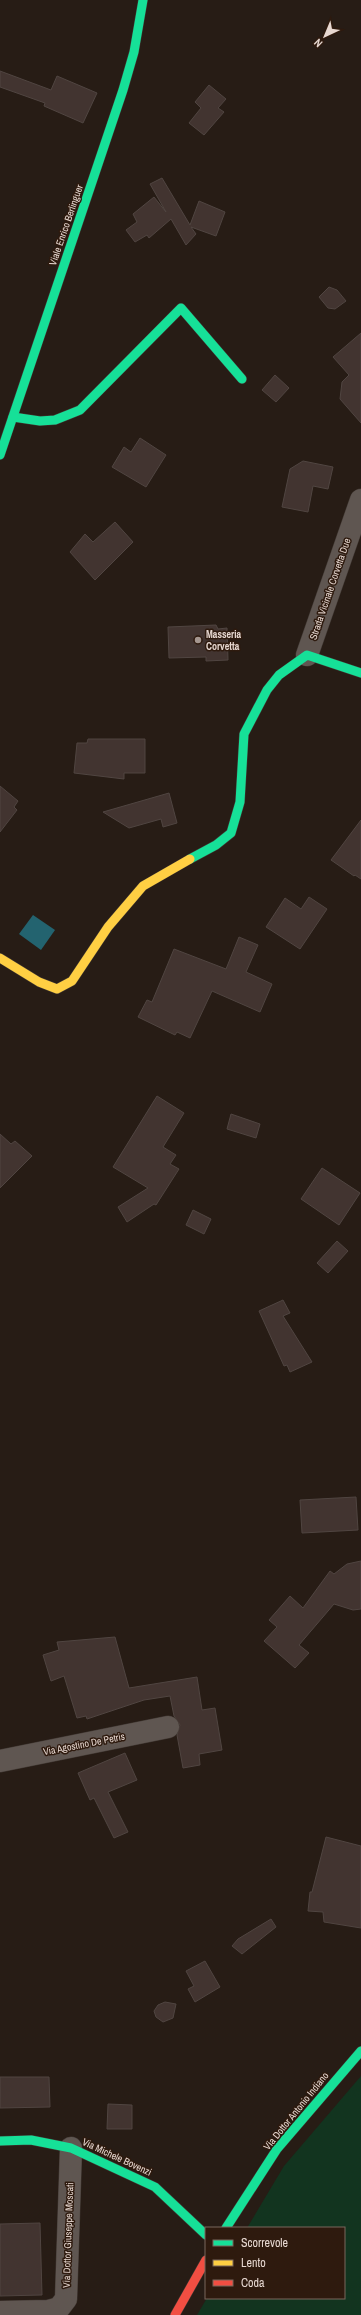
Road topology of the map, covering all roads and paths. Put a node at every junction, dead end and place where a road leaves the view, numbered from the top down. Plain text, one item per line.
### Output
1 (143, 0) edge
2 (242, 379) dead end
3 (13, 417) junction
4 (0, 455) edge
5 (361, 500) edge
6 (307, 655) junction
7 (361, 673) edge
8 (0, 958) edge
9 (168, 1727) dead end
10 (0, 1761) edge
11 (361, 2051) edge
12 (0, 2141) edge
13 (71, 2148) junction
14 (227, 2227) edge
15 (205, 2234) edge
16 (205, 2262) edge
17 (0, 2312) edge
18 (175, 2315) edge

1 - 3 street, Viale Enrico Berlinguer
2 - 3 street
3 - 4 street, Viale Enrico Berlinguer
5 - 6 street, Strada Vicinale Corvetta Due
6 - 7 street
6 - 8 street
9 - 10 street, Via Agostino De Petris
11 - 14 street, Via Dottor Antonio Indiano
12 - 13 street, Via Michele Bovenzi
13 - 15 street, Via Michele Bovenzi
13 - 17 street, Via Dottor Giuseppe Moscati
16 - 18 street

